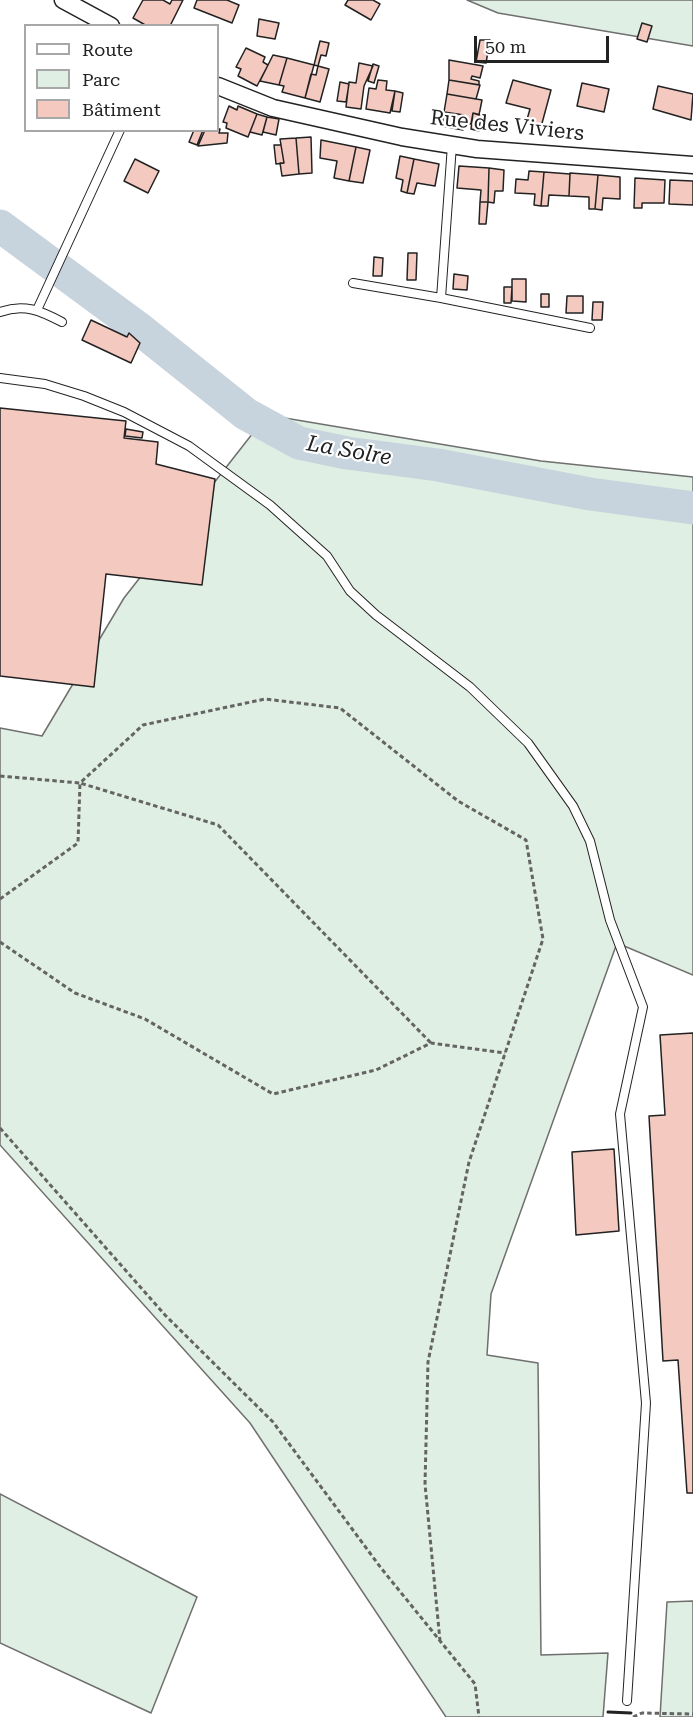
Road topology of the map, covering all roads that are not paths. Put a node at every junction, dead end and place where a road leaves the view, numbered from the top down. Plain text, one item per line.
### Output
1 (63, 0) edge
2 (107, 24) edge
3 (219, 86) edge
4 (119, 132) edge
5 (452, 145) junction
6 (693, 165) edge
7 (353, 283) dead end
8 (441, 298) junction
9 (37, 310) junction
10 (0, 312) edge
11 (62, 322) dead end
12 (590, 328) dead end
13 (0, 378) edge
14 (627, 1701) dead end

1 - 2 street
3 - 5 street, Rue des Viviers
4 - 9 lane
5 - 6 street, Rue des Viviers
5 - 8 lane
7 - 8 lane
8 - 12 lane
9 - 10 lane
9 - 11 lane
13 - 14 lane

